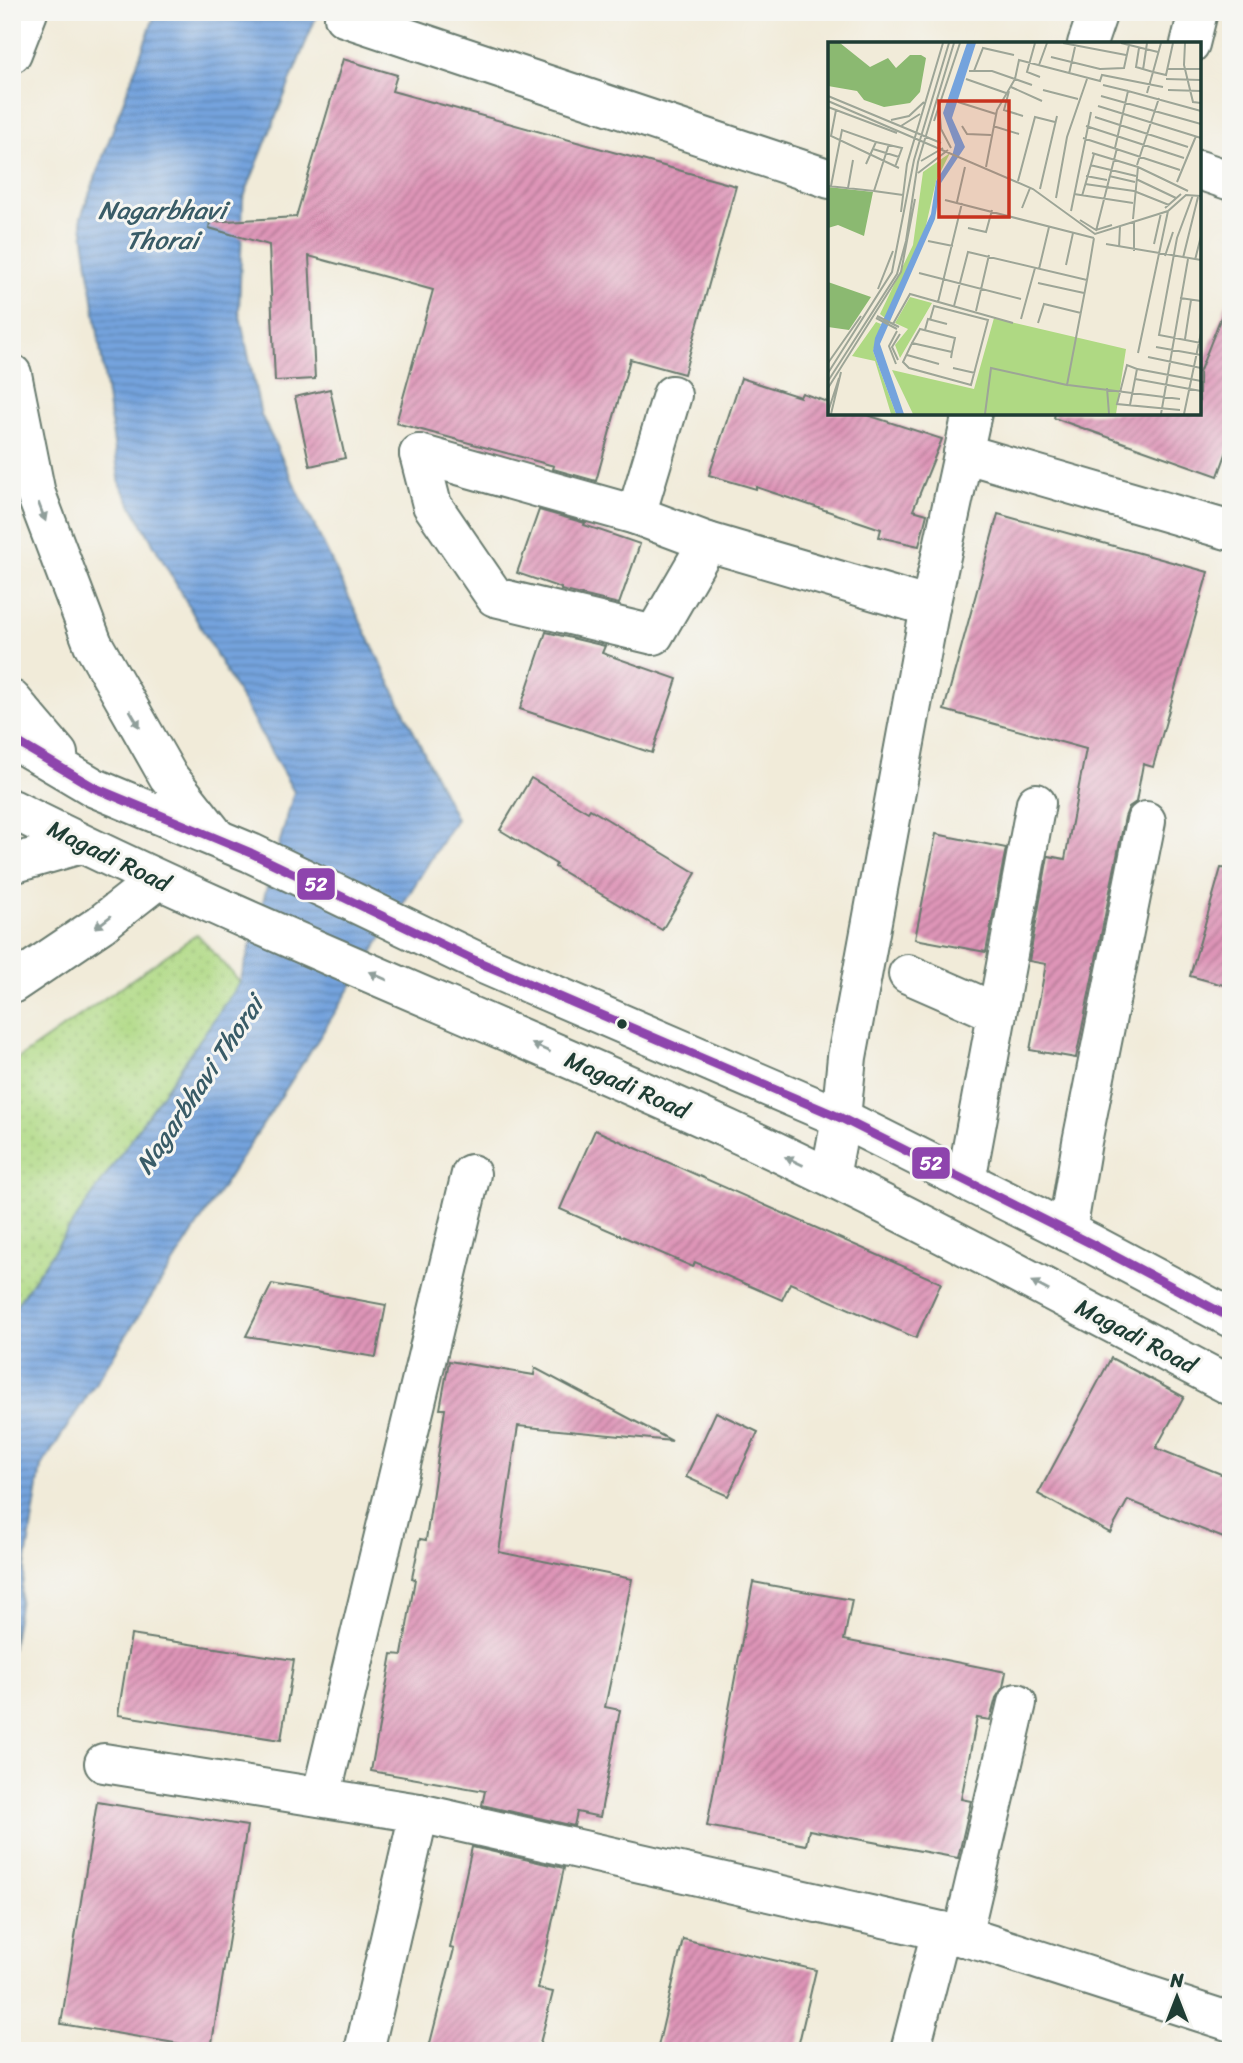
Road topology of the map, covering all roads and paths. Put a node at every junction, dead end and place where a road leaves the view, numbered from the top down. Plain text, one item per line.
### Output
1 (28, 12) edge
2 (1098, 12) edge
3 (1198, 12) edge
4 (344, 17) dead end
5 (1088, 42) edge
6 (1190, 42) edge
7 (12, 53) edge
8 (1201, 171) edge
9 (828, 178) edge
10 (1231, 181) edge
11 (12, 374) edge
12 (672, 395) dead end
13 (972, 415) edge
14 (963, 453) junction
15 (636, 516) junction
16 (1231, 531) edge
17 (708, 542) junction
18 (930, 607) junction
19 (12, 700) edge
20 (12, 739) edge
21 (95, 788) junction
22 (1036, 803) dead end
23 (12, 809) edge
24 (1146, 821) dead end
25 (81, 844) junction
26 (235, 847) junction
27 (12, 864) edge
28 (157, 880) junction
29 (908, 974) dead end
30 (12, 984) edge
31 (997, 1013) junction
32 (841, 1118) junction
33 (471, 1174) dead end
34 (830, 1177) junction
35 (966, 1181) junction
36 (1067, 1231) junction
37 (1231, 1318) edge
38 (1231, 1386) edge
39 (1017, 1703) dead end
40 (104, 1763) dead end
41 (321, 1797) junction
42 (419, 1813) junction
43 (951, 1934) junction
44 (1231, 2022) edge
45 (364, 2051) edge
46 (910, 2051) edge

1 - 7 street
2 - 5 street
3 - 6 street
4 - 9 street
8 - 10 street
11 -> 26 street
12 - 15 street
13 - 14 street
14 - 16 street
14 - 18 street
15 - 17 street
15 - 17 street
17 - 18 street
18 - 32 street
19 - 21 street
20 - 21 street
21 - 26 street
22 - 31 street
23 - 25 street, Magadi Road
24 - 36 street
25 - 27 street
25 - 28 street, Magadi Road
26 - 32 street
28 -> 30 street
34 -> 28 street, Magadi Road
29 - 31 street
31 - 35 street
32 - 34 street
32 - 35 street
33 - 41 street
38 -> 34 street, Magadi Road
35 - 36 street
36 - 37 street
39 - 43 street
40 - 41 street
41 - 42 street
42 - 43 street
42 - 45 street
43 - 44 street
43 - 46 street

